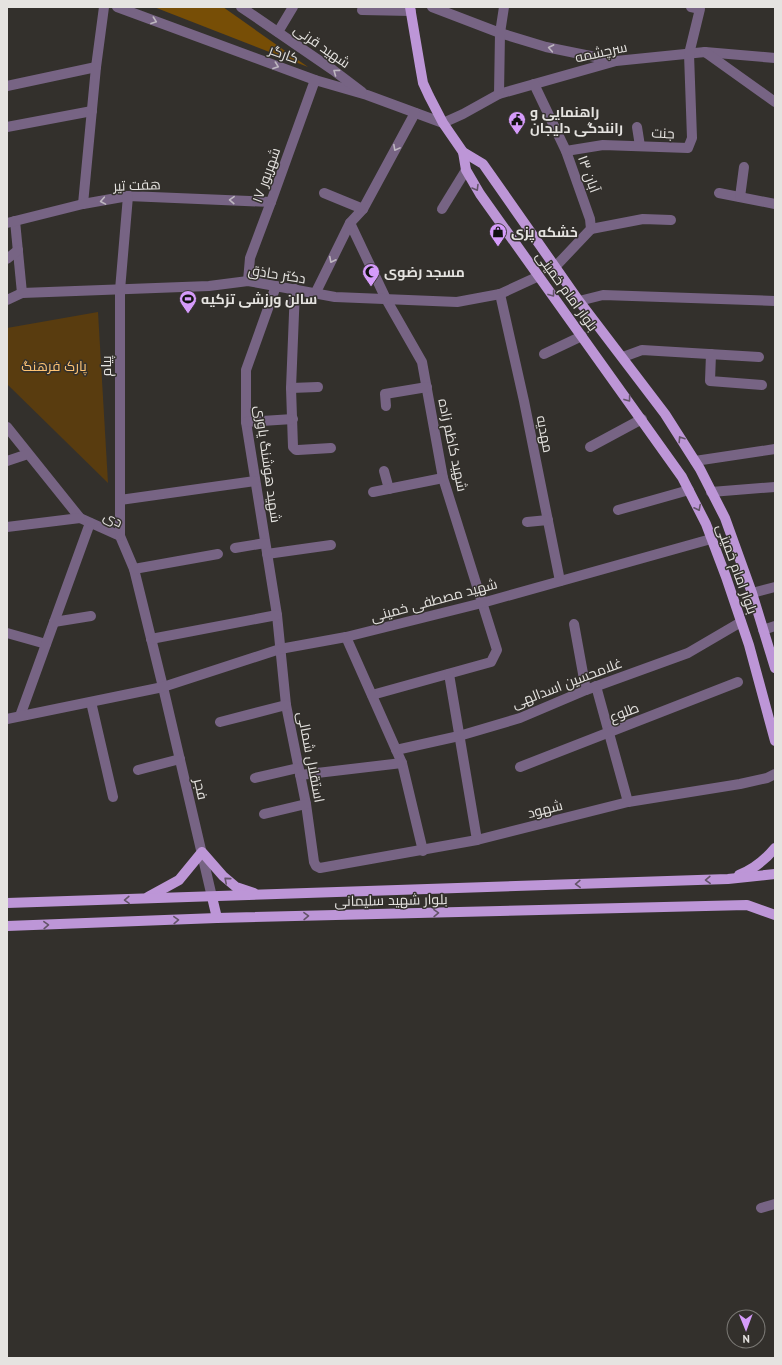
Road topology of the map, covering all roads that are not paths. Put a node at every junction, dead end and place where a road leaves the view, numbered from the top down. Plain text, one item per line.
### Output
1 (104, 7) edge
2 (117, 7) edge
3 (241, 7) edge
4 (293, 7) edge
5 (432, 7) edge
6 (504, 7) edge
7 (692, 7) edge
8 (411, 9) edge
9 (362, 10) dead end
10 (278, 32) junction
11 (500, 33) junction
12 (706, 52) junction
13 (689, 54) junction
14 (775, 58) edge
15 (616, 61) junction
16 (96, 67) junction
17 (315, 80) junction
18 (534, 84) junction
19 (7, 86) edge
20 (499, 94) junction
21 (367, 95) junction
22 (775, 102) edge
23 (92, 111) junction
24 (415, 113) junction
25 (443, 123) junction
26 (7, 127) edge
27 (637, 127) dead end
28 (640, 146) junction
29 (566, 151) junction
30 (463, 152) junction
31 (744, 167) dead end
32 (466, 170) junction
33 (324, 193) dead end
34 (719, 193) dead end
35 (128, 196) junction
36 (740, 197) junction
37 (271, 202) junction
38 (83, 204) junction
39 (775, 204) edge
40 (363, 209) junction
41 (442, 210) dead end
42 (671, 220) dead end
43 (11, 222) edge
44 (350, 223) junction
45 (591, 229) junction
46 (18, 250) junction
47 (7, 259) edge
48 (556, 267) junction
49 (539, 276) junction
50 (248, 281) junction
51 (276, 286) junction
52 (295, 289) junction
53 (120, 290) junction
54 (22, 294) junction
55 (315, 294) junction
56 (500, 294) junction
57 (386, 299) junction
58 (7, 300) edge
59 (579, 301) junction
60 (775, 301) edge
61 (582, 336) junction
62 (544, 354) dead end
63 (711, 354) junction
64 (623, 357) junction
65 (759, 357) dead end
66 (762, 385) dead end
67 (318, 387) dead end
68 (427, 387) junction
69 (291, 388) junction
70 (386, 406) dead end
71 (293, 418) junction
72 (642, 419) junction
73 (246, 422) junction
74 (7, 427) edge
75 (590, 447) dead end
76 (331, 448) dead end
77 (775, 449) edge
78 (28, 454) junction
79 (695, 460) junction
80 (7, 462) edge
81 (384, 471) dead end
82 (443, 478) junction
83 (255, 481) junction
84 (775, 487) edge
85 (389, 489) junction
86 (689, 490) junction
87 (373, 492) dead end
88 (712, 492) junction
89 (120, 500) junction
90 (618, 510) dead end
91 (80, 518) junction
92 (548, 520) junction
93 (527, 522) dead end
94 (90, 523) junction
95 (7, 527) edge
96 (120, 536) junction
97 (711, 538) junction
98 (265, 543) junction
99 (331, 545) dead end
100 (235, 548) dead end
101 (218, 554) dead end
102 (267, 554) junction
103 (134, 569) junction
104 (560, 581) junction
105 (775, 588) edge
106 (752, 593) junction
107 (482, 603) junction
108 (277, 615) junction
109 (91, 616) dead end
110 (54, 622) junction
111 (741, 622) junction
112 (574, 624) dead end
113 (775, 626) edge
114 (763, 630) junction
115 (7, 633) edge
116 (346, 637) junction
117 (151, 639) junction
118 (46, 644) junction
119 (280, 649) junction
120 (775, 668) edge
121 (448, 674) junction
122 (738, 682) dead end
123 (163, 687) junction
124 (591, 688) junction
125 (372, 695) junction
126 (91, 702) junction
127 (286, 705) junction
128 (20, 716) junction
129 (7, 719) edge
130 (220, 722) dead end
131 (609, 733) junction
132 (459, 736) junction
133 (775, 741) edge
134 (396, 750) junction
135 (180, 759) junction
136 (402, 763) junction
137 (520, 767) dead end
138 (138, 770) dead end
139 (299, 771) junction
140 (775, 774) edge
141 (255, 778) dead end
142 (113, 797) dead end
143 (628, 802) junction
144 (306, 804) junction
145 (264, 814) dead end
146 (477, 840) junction
147 (775, 848) edge
148 (423, 850) junction
149 (202, 852) junction
150 (320, 868) joint
151 (775, 874) edge
152 (728, 879) junction
153 (261, 895) junction
154 (212, 897) junction
155 (144, 899) junction
156 (7, 903) edge
157 (775, 915) edge
158 (217, 918) junction
159 (7, 926) edge
160 (775, 1204) edge
161 (761, 1208) dead end

1 - 16 street
2 -> 17 street, کارگر
3 - 10 street, شهید قرنی
4 - 10 street
5 - 11 street
6 - 11 street
7 - 13 street
8 - 9 street
8 - 25 main road
21 -> 10 street, شهید قرنی
15 -> 11 street
11 - 20 street
12 - 13 street, سرچشمه
12 - 14 street, سرچشمه
12 - 22 street
13 - 15 street, سرچشمه
13 - 28 street, جنت
15 - 18 street, سرچشمه
16 - 19 street
16 - 23 street
17 - 21 street, کارگر
17 - 37 street, ۱۷ شهریور
18 - 20 street, سرچشمه
18 - 29 street, ۱۳ آبان
20 - 25 street, سرچشمه
21 - 24 street, کارگر
23 - 26 street
23 - 38 street
24 - 25 street, کارگر
24 -> 40 street
25 - 30 main road
27 - 28 street
28 - 29 street, جنت
29 - 45 street, ۱۳ آبان
30 - 32 main road, بلوار امام خمینی
30 - 48 main road, بلوار امام خمینی
31 - 36 street
32 - 41 street
32 -> 49 main road, بلوار امام خمینی
33 - 40 street
34 - 36 street
37 -> 35 street, هفت تیر
35 -> 38 street, هفت تیر
35 - 53 street, پیام
36 - 39 street
37 - 50 street, ۱۷ شهریور
38 - 43 street, هفت تیر
40 - 44 street
42 - 45 street
43 - 46 street
44 -> 55 street
44 - 57 street, شهید کاظم زاده
45 - 48 street
46 - 47 street
46 - 54 street
48 - 59 main road, بلوار امام خمینی
49 - 56 street, دکتر حاذق
49 -> 61 main road, بلوار امام خمینی
50 - 51 street, دکتر حاذق
50 - 53 street, دکتر حاذق
51 - 52 street, دکتر حاذق
51 - 73 street, شهید هوشنگ یاوری
52 - 55 street, دکتر حاذق
52 - 69 street
53 - 54 street, دکتر حاذق
53 - 89 street, پیام
54 - 58 street, دکتر حاذق
55 - 57 street, دکتر حاذق
56 - 57 street, دکتر حاذق
56 - 92 street, مهدیه
57 - 68 street, شهید کاظم زاده
59 - 60 street
59 - 64 main road, بلوار امام خمینی
61 - 62 street
61 -> 72 main road, بلوار امام خمینی
63 - 64 street
63 - 65 street
63 - 66 street
79 -> 64 main road, بلوار امام خمینی
67 - 69 street
68 - 70 street
68 - 82 street, شهید کاظم زاده
69 - 71 street
71 - 73 street
71 - 76 street
72 - 75 street
72 - 86 main road, بلوار امام خمینی
73 - 83 street, شهید هوشنگ یاوری
74 - 78 street, دی
77 - 79 street
78 - 80 street
78 - 91 street, دی
79 - 88 main road, بلوار امام خمینی
81 - 85 street
82 - 85 street
82 - 107 street, شهید کاظم زاده
83 - 89 street
83 - 98 street, شهید هوشنگ یاوری
84 - 88 street
85 - 87 street
86 - 90 street
86 -> 97 main road, بلوار امام خمینی
88 - 106 main road, بلوار امام خمینی
89 - 96 street, پیام
91 - 94 street, دی
91 - 95 street
92 - 93 street
92 - 104 street, مهدیه
94 - 96 street, دی
94 - 110 street
96 - 103 street, دی
97 - 104 street, شهید مصطفی خمینی
97 - 111 main road, بلوار امام خمینی
98 - 100 street
98 - 102 street, شهید هوشنگ یاوری
99 - 102 street
101 - 103 street
102 - 108 street, شهید هوشنگ یاوری
103 - 117 street, دی
104 - 107 street, شهید مصطفی خمینی
105 - 106 street
106 - 114 main road, بلوار امام خمینی
107 - 116 street, شهید مصطفی خمینی
107 - 121 street, شهید کاظم زاده
108 - 117 street
108 - 119 street, شهید هوشنگ یاوری
109 - 110 street
110 - 118 street
111 - 124 street, غلامحسین اسدالهی
111 - 133 main road, بلوار امام خمینی
112 - 124 street
113 - 114 street
114 - 120 main road, بلوار امام خمینی
115 - 118 street
116 - 119 street, شهید مصطفی خمینی
116 - 125 street
117 - 123 street, دی
118 - 128 street
119 - 123 street, شهید مصطفی خمینی
119 - 127 street, استقلال شمالی
121 - 125 street, شهید کاظم زاده
121 - 132 street
122 - 131 street, طلوع
123 - 126 street, شهید مصطفی خمینی
123 - 135 street, فجر
124 - 131 street
124 - 132 street, غلامحسین اسدالهی
125 - 134 street
126 - 128 street, شهید مصطفی خمینی
126 - 142 street
127 - 130 street
127 - 139 street, استقلال شمالی
128 - 129 street, شهید مصطفی خمینی
131 - 137 street, طلوع
131 - 143 street
132 - 134 street, غلامحسین اسدالهی
132 - 146 street
134 - 136 street
135 - 138 street
135 - 149 street, فجر
136 - 139 street
136 - 148 street
139 - 141 street
139 - 144 street, استقلال شمالی
140 - 143 street, شهود
143 - 146 street, شهود
144 - 145 street
144 - 150 street, استقلال شمالی
146 - 148 street, شهود
147 - 152 main road
148 - 150 street, شهود
153 -> 149 main road
149 - 154 street, فجر
149 - 155 main road
151 - 152 main road, بلوار شهید سلیمانی
152 -> 153 main road, بلوار شهید سلیمانی
153 - 154 main road, بلوار شهید سلیمانی
154 - 155 main road, بلوار شهید سلیمانی
154 - 158 main road
155 -> 156 main road, بلوار شهید سلیمانی
158 -> 157 main road, بلوار شهید سلیمانی
159 -> 158 main road, بلوار شهید سلیمانی
160 - 161 street

